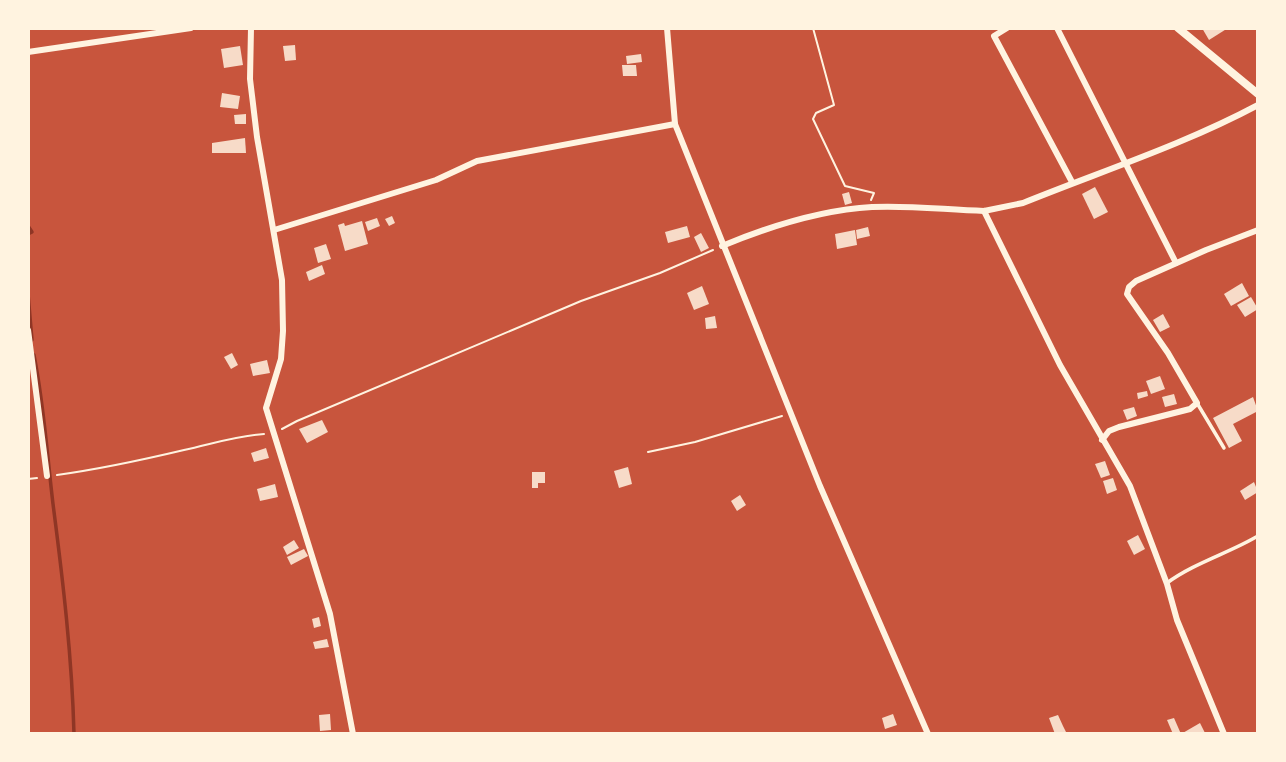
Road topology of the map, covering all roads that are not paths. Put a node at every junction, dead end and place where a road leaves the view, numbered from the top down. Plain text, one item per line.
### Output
1 (191, 28) edge
2 (251, 28) edge
3 (667, 28) edge
4 (1007, 28) edge
5 (1057, 28) edge
6 (1178, 28) edge
7 (28, 52) edge
8 (1258, 94) edge
9 (1258, 105) edge
10 (675, 124) junction
11 (1126, 162) junction
12 (1072, 183) junction
13 (984, 211) junction
14 (274, 230) junction
15 (1258, 230) edge
16 (722, 246) junction
17 (1176, 263) junction
18 (28, 330) edge
19 (1197, 403) junction
20 (1102, 440) junction
21 (1224, 448) dead end
22 (47, 477) road end
23 (1258, 536) edge
24 (1167, 584) junction
25 (353, 734) edge
26 (928, 734) edge
27 (1224, 734) edge

1 - 7 street
2 - 14 street
3 - 10 street
4 - 12 street
5 - 11 street
6 - 8 street
9 - 11 street
10 - 14 street
10 - 16 street
11 - 12 street
11 - 17 street
12 - 13 street
13 - 16 street
13 - 20 street
14 - 25 street
15 - 17 street
16 - 26 street
17 - 19 street
18 - 22 street
19 - 20 street
19 - 21 lane
20 - 24 street
23 - 24 lane
24 - 27 street

